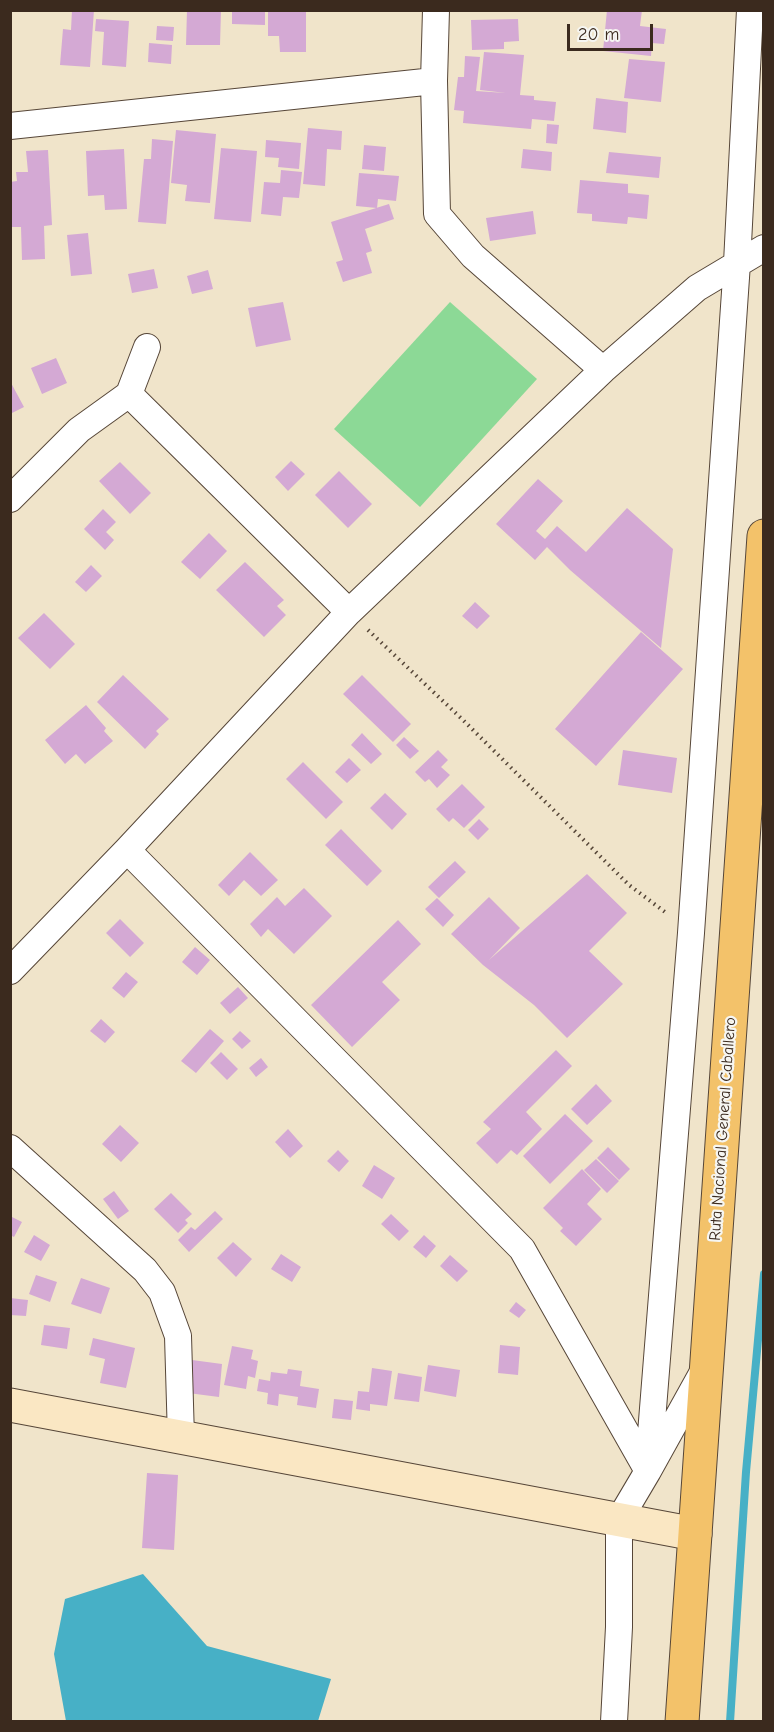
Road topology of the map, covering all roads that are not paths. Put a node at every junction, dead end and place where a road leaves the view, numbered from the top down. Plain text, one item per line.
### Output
1 (436, 10) edge
2 (750, 10) edge
3 (434, 81) junction
4 (10, 126) edge
5 (764, 248) edge
6 (737, 263) junction
7 (147, 346) dead end
8 (603, 370) junction
9 (129, 394) junction
10 (10, 499) edge
11 (764, 536) edge
12 (349, 612) junction
13 (127, 850) junction
14 (10, 971) edge
15 (10, 1148) edge
16 (706, 1365) junction
17 (10, 1405) edge
18 (182, 1438) junction
19 (648, 1471) junction
20 (620, 1520) junction
21 (695, 1534) junction
22 (614, 1722) edge
23 (682, 1722) edge

1 - 3 street
2 - 6 street
3 - 4 street
3 - 8 street
5 - 6 street
6 - 8 street
6 - 19 street
7 - 9 street
8 - 12 street
9 - 10 street
9 - 12 street
11 - 16 highway, Ruta Nacional General Caballero
12 - 13 street
13 - 14 street
13 - 19 street
15 - 18 street
16 - 19 street
16 - 21 highway, Ruta Nacional General Caballero
17 - 18 street
18 - 20 street
19 - 20 street
20 - 21 street
20 - 22 street
21 - 23 highway, Ruta Nacional General Caballero

